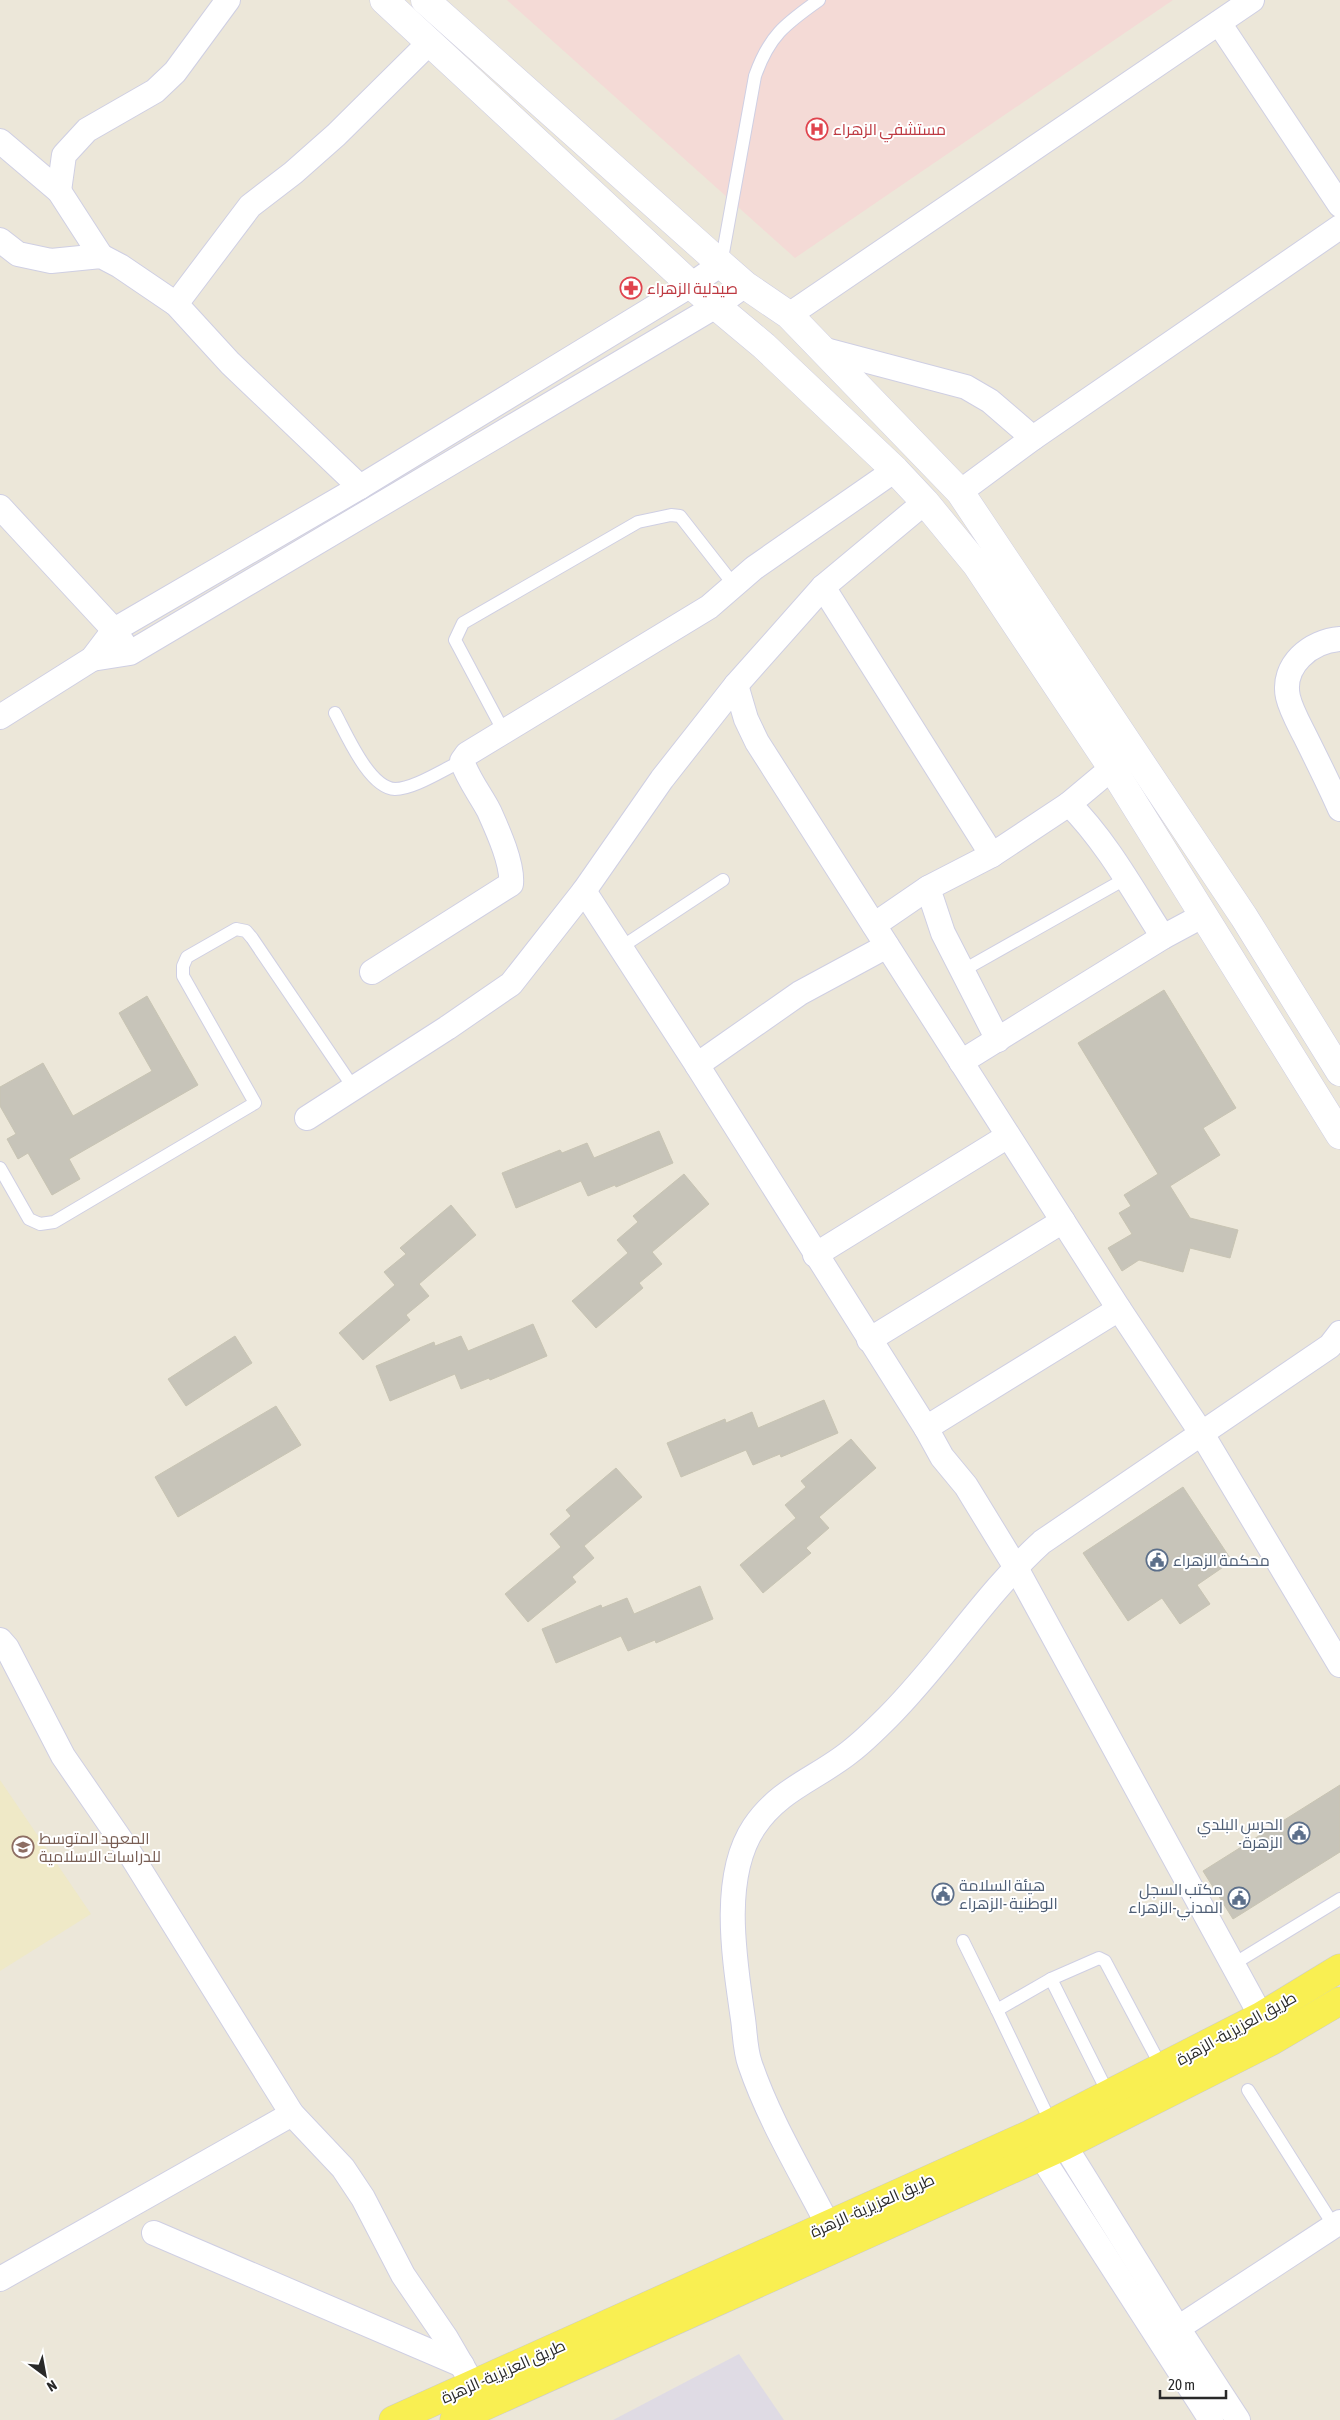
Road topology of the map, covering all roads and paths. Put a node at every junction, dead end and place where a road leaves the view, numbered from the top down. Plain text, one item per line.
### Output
1 (228, 0) edge
2 (384, 0) edge
3 (424, 0) edge
4 (819, 0) edge
5 (1252, 0) edge
6 (1219, 22) junction
7 (430, 42) junction
8 (0, 141) edge
9 (64, 155) junction
10 (21, 158) junction
11 (59, 191) junction
12 (1340, 205) edge
13 (1340, 227) edge
14 (0, 240) edge
15 (101, 256) junction
16 (721, 264) junction
17 (691, 285) junction
18 (745, 285) junction
19 (176, 304) junction
20 (716, 306) junction
21 (789, 315) junction
22 (822, 349) junction
23 (1033, 438) junction
24 (895, 470) junction
25 (360, 487) junction
26 (960, 492) junction
27 (925, 502) junction
28 (0, 507) edge
29 (734, 585) junction
30 (823, 587) junction
31 (114, 630) junction
32 (1340, 639) edge
33 (130, 653) junction
34 (92, 658) junction
35 (736, 685) junction
36 (335, 713) dead end
37 (0, 717) edge
38 (504, 732) junction
39 (462, 760) junction
40 (1112, 768) junction
41 (1069, 804) junction
42 (1340, 809) edge
43 (992, 855) junction
44 (1125, 879) junction
45 (723, 880) dead end
46 (928, 888) junction
47 (584, 891) junction
48 (1204, 915) junction
49 (874, 925) junction
50 (1163, 938) junction
51 (887, 946) junction
52 (620, 948) junction
53 (962, 971) junction
54 (372, 972) dead end
55 (998, 1040) junction
56 (1337, 1061) edge
57 (961, 1062) junction
58 (697, 1065) junction
59 (353, 1087) junction
60 (307, 1118) dead end
61 (1340, 1135) edge
62 (1008, 1136) junction
63 (0, 1168) edge
64 (1063, 1221) junction
65 (815, 1255) junction
66 (1119, 1309) junction
67 (869, 1340) junction
68 (1337, 1341) edge
69 (926, 1428) junction
70 (1202, 1434) junction
71 (1016, 1566) junction
72 (0, 1640) edge
73 (1340, 1665) edge
74 (1340, 1899) edge
75 (962, 1941) dead end
76 (1232, 1965) junction
77 (1340, 1968) edge
78 (1051, 1979) junction
79 (1340, 2001) edge
80 (997, 2010) junction
81 (1260, 2016) junction
82 (1162, 2068) junction
83 (1248, 2090) dead end
84 (1109, 2095) junction
85 (292, 2114) junction
86 (1046, 2140) junction
87 (1337, 2224) edge
88 (828, 2225) junction
89 (154, 2233) dead end
90 (0, 2279) edge
91 (1178, 2328) junction
92 (473, 2385) junction
93 (393, 2420) edge
94 (454, 2420) edge
95 (1211, 2420) edge
96 (1238, 2420) edge

1 - 9 street
2 - 7 street
3 - 16 street
4 - 16 lane
5 - 6 street
6 - 12 street
6 - 21 street
7 - 17 street
7 - 19 street
8 - 10 street
9 - 10 street
9 - 11 street
10 - 11 street
11 - 15 street
13 - 23 street
14 - 15 street
15 - 19 street
16 - 17 street
16 - 18 street
17 - 20 street
17 - 25 street
18 - 20 street
18 - 21 street
19 - 25 street
20 - 24 street
20 - 33 street
21 - 22 street
22 - 23 street
22 - 26 street
23 - 26 street
24 - 27 street
24 - 29 street
25 - 31 street
26 - 56 street
27 - 30 street
27 - 40 street
28 - 31 street
29 - 38 street
29 - 38 lane
30 - 35 street
30 - 43 street
31 - 33 street
31 - 34 street
32 - 42 street
33 - 34 street
34 - 37 street
35 - 47 street
35 - 49 street
36 - 39 lane
38 - 39 street
39 - 54 street
40 - 41 street
40 - 48 street
41 - 43 street
41 - 44 street
43 - 46 street
44 - 50 street
44 - 53 lane
45 - 52 lane
46 - 49 street
46 - 53 street
47 - 52 street
47 - 59 street
48 - 50 street
48 - 61 street
49 - 51 street
50 - 55 street
51 - 57 street
51 - 58 street
52 - 58 street
53 - 55 street
55 - 57 street
57 - 62 street
58 - 65 street
59 - 60 street
59 - 63 lane
62 - 64 street
62 - 65 street
64 - 66 street
64 - 67 street
65 - 67 street
66 - 69 street
66 - 70 street
67 - 69 street
68 - 70 street
69 - 71 street
70 - 71 street
70 - 73 street
71 - 76 street
71 - 88 street
72 - 85 street
74 - 76 lane
75 - 80 lane
76 - 81 street
77 - 81 main road, طريق العزيزية- الزهرة
78 - 80 lane
78 - 82 lane
78 - 84 lane
79 - 86 main road, طريق العزيزية- الزهرة
80 - 86 lane
81 - 82 main road, طريق العزيزية- الزهرة
82 - 84 main road, طريق العزيزية- الزهرة
83 - 87 lane
84 - 86 main road, طريق العزيزية- الزهرة
85 - 90 street
85 - 92 street
86 - 88 main road, طريق العزيزية- الزهرة
86 - 91 street
86 - 92 main road, طريق العزيزية- الزهرة
86 - 95 street
87 - 91 street
88 - 92 main road, طريق العزيزية- الزهرة
89 - 92 street
91 - 96 street
92 - 93 main road, طريق العزيزية- الزهرة
92 - 94 main road, طريق العزيزية- الزهرة

